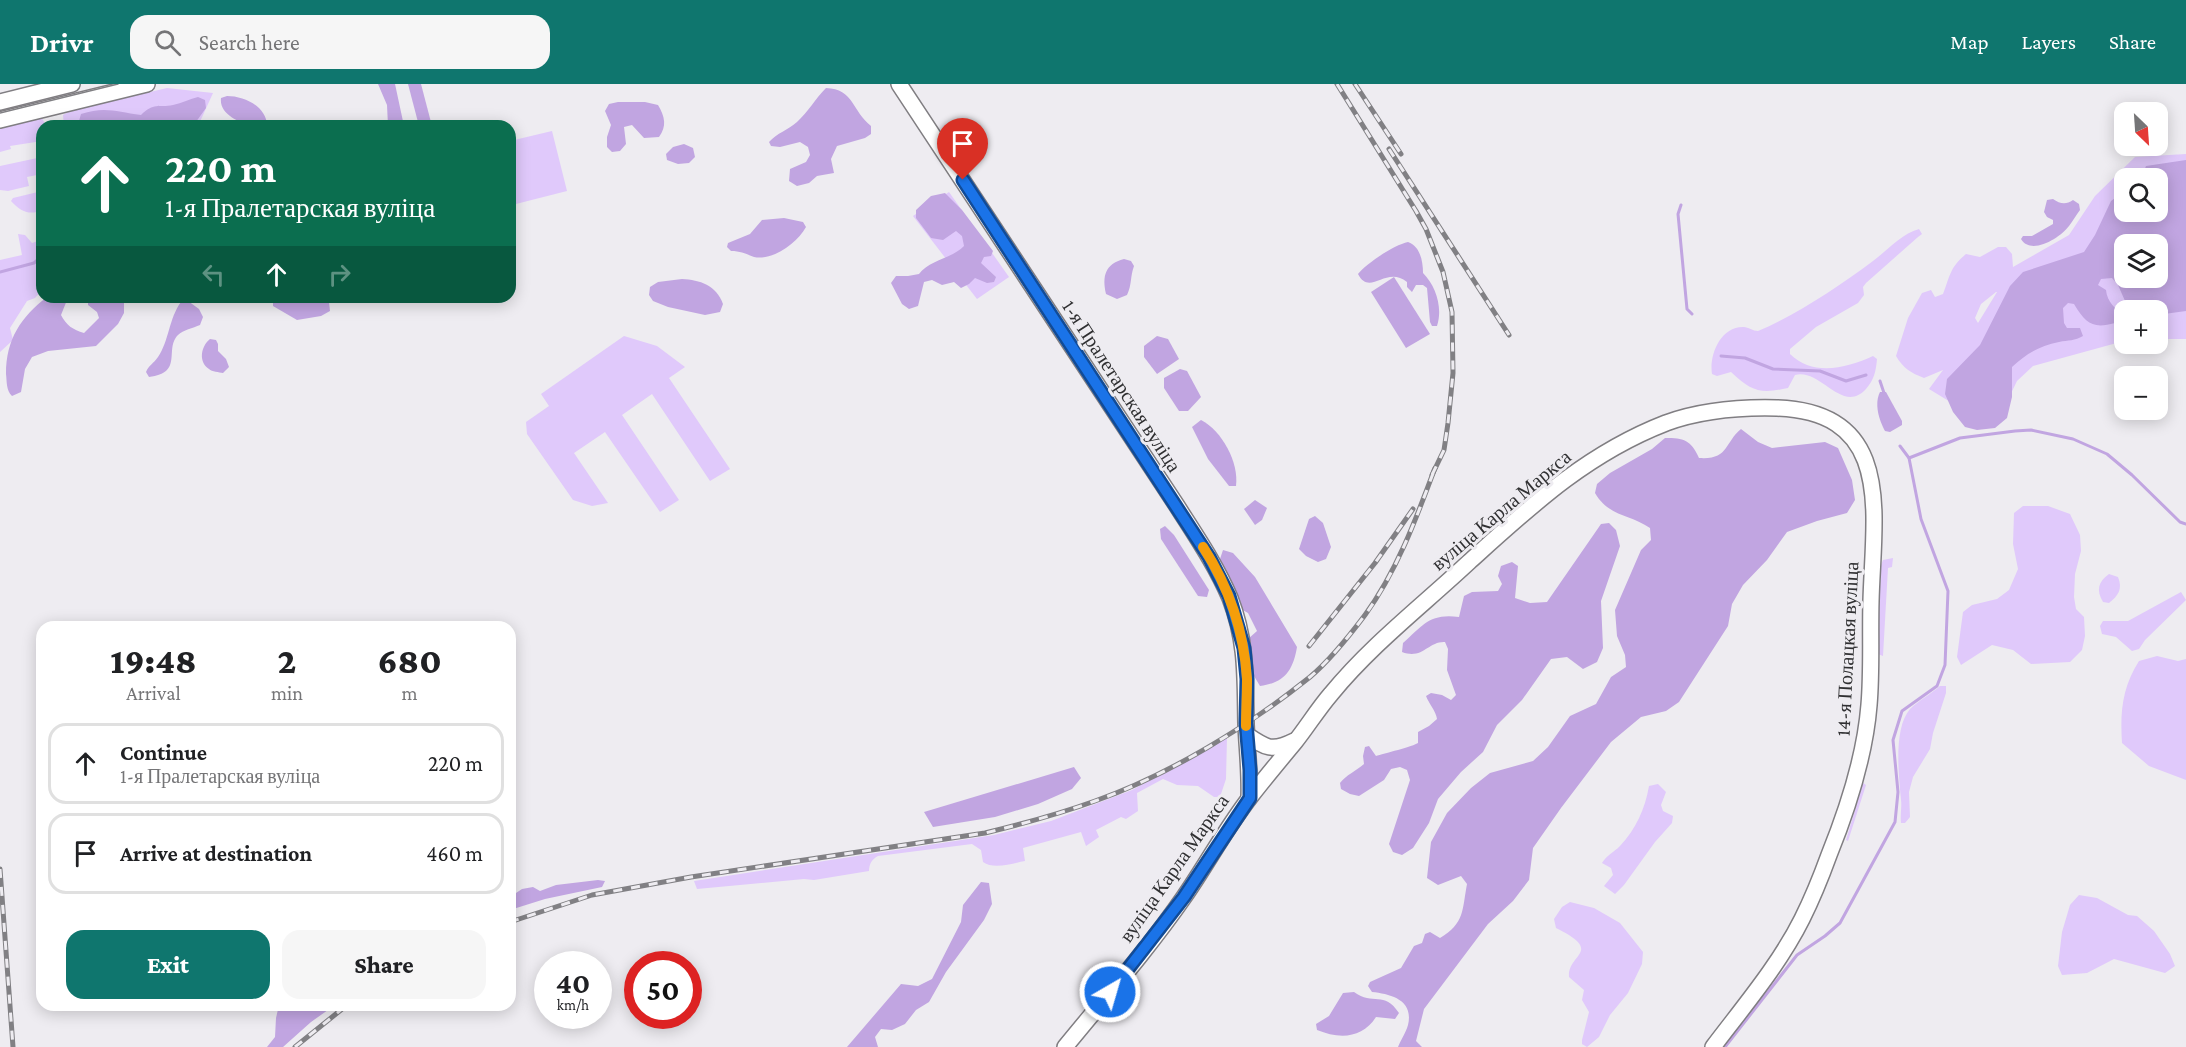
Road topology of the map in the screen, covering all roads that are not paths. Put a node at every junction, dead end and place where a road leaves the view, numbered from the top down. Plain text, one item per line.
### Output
1 (72, 84) edge
2 (147, 84) edge
3 (899, 84) edge
4 (0, 102) edge
5 (0, 120) edge
6 (1851, 435) joint
7 (1247, 735) junction
8 (1297, 739) junction
9 (1250, 798) junction
10 (1065, 1047) edge
11 (1713, 1047) edge

1 - 4 main road
2 - 5 main road
3 - 7 main road, 1-я Пралетарская вуліца
6 - 8 main road, вуліца Карла Маркса
6 - 11 main road, 14-я Полацкая вуліца
7 - 8 main road
7 - 9 main road, вуліца Карла Маркса
8 - 9 main road, вуліца Карла Маркса
9 - 10 main road, вуліца Карла Маркса

